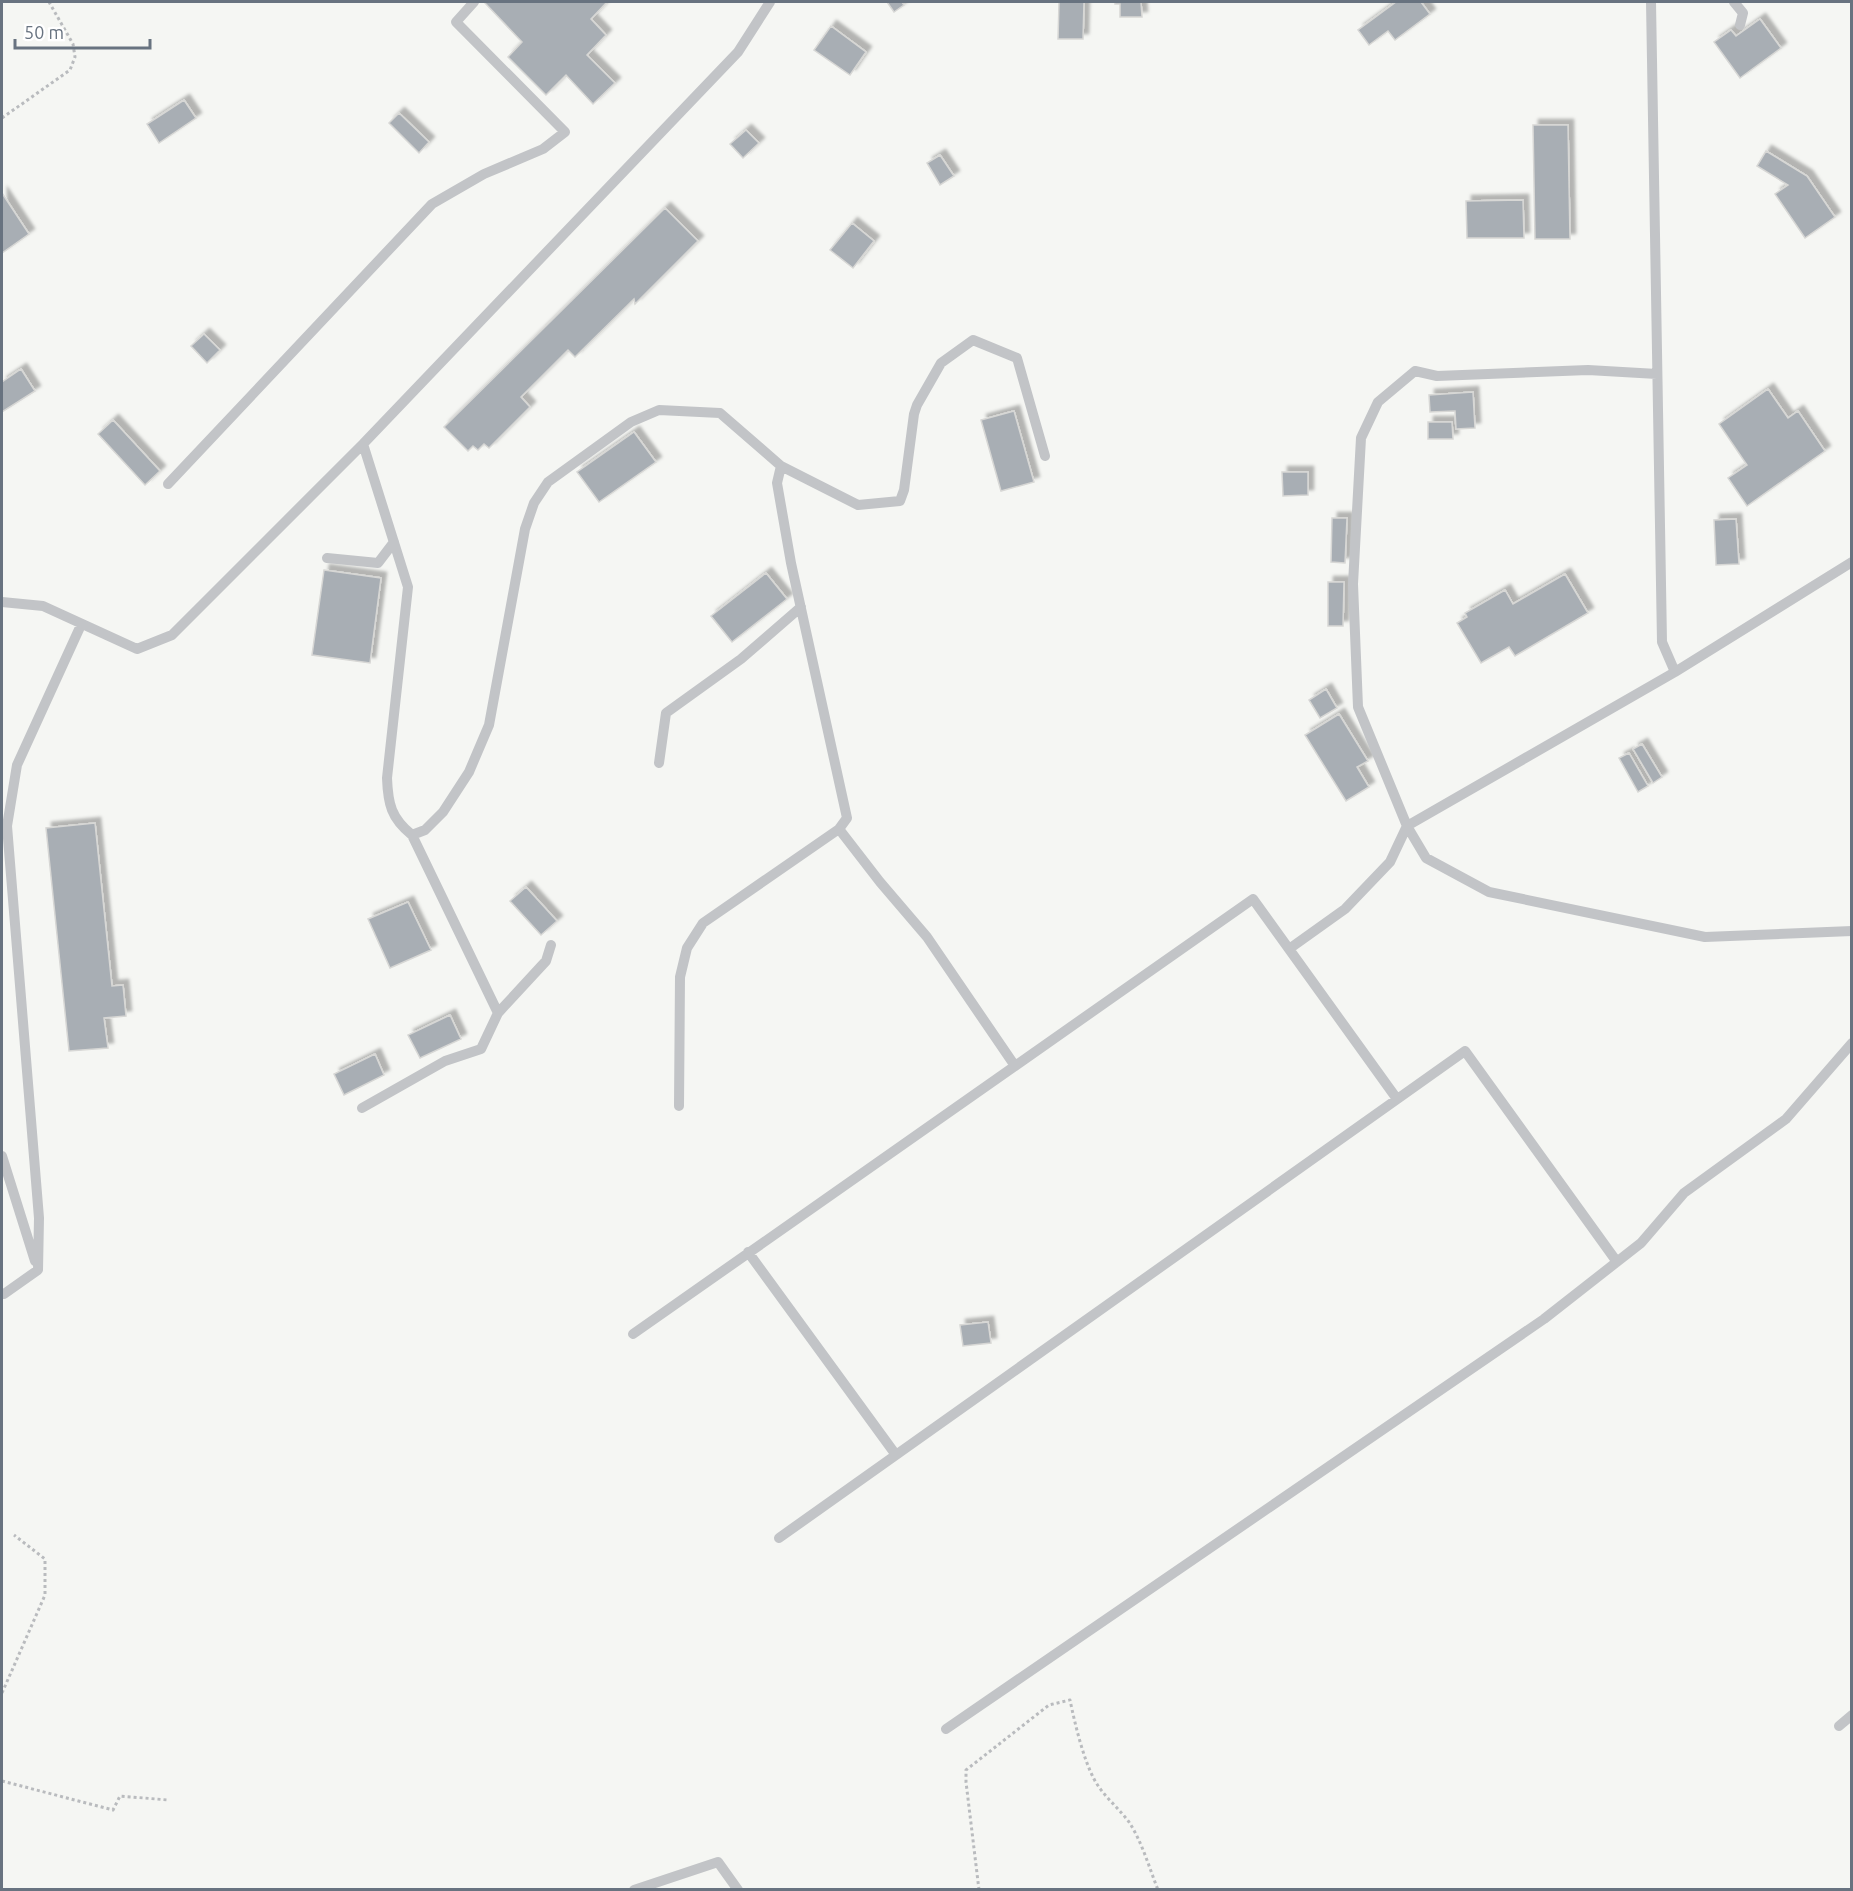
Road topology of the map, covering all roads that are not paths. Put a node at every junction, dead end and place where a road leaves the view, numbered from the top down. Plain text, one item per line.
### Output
1 (474, 2) edge
2 (770, 2) edge
3 (1651, 2) edge
4 (1734, 2) edge
5 (1740, 26) dead end
6 (1658, 374) junction
7 (363, 444) junction
8 (1044, 456) dead end
9 (781, 466) junction
10 (168, 484) dead end
11 (394, 542) junction
12 (327, 558) dead end
13 (1851, 561) edge
14 (2, 602) edge
15 (801, 607) junction
16 (81, 625) junction
17 (1675, 672) junction
18 (659, 763) dead end
19 (1407, 826) junction
20 (839, 829) junction
21 (412, 835) junction
22 (1851, 931) edge
23 (551, 945) dead end
24 (1289, 949) junction
25 (498, 1013) junction
26 (1851, 1043) edge
27 (1015, 1066) junction
28 (1397, 1099) junction
29 (679, 1106) dead end
30 (362, 1108) dead end
31 (2, 1156) edge
32 (748, 1252) junction
33 (1617, 1262) junction
34 (38, 1270) junction
35 (4, 1294) dead end
36 (633, 1334) dead end
37 (896, 1455) junction
38 (779, 1538) dead end
39 (1851, 1715) edge
40 (1839, 1726) dead end
41 (946, 1729) dead end
42 (634, 1890) edge
43 (738, 1890) edge

1 - 10 lane
2 - 7 lane
3 - 6 lane
4 - 5 lane
6 - 17 lane
6 - 19 lane
7 - 11 lane
7 - 16 lane
8 - 9 lane
9 - 15 lane
9 - 21 lane
11 - 12 lane
11 - 21 lane
13 - 17 lane
14 - 16 lane
15 - 18 lane
15 - 20 lane
16 - 34 lane
17 - 19 lane
19 - 22 lane
19 - 24 lane
20 - 27 lane
20 - 29 lane
21 - 25 lane
23 - 25 lane
24 - 27 lane
24 - 28 lane
25 - 30 lane
26 - 33 lane
27 - 32 lane
28 - 33 lane
28 - 37 lane
31 - 34 lane
32 - 36 lane
32 - 37 lane
33 - 41 lane
34 - 35 lane
37 - 38 lane
39 - 40 lane
42 - 43 lane

